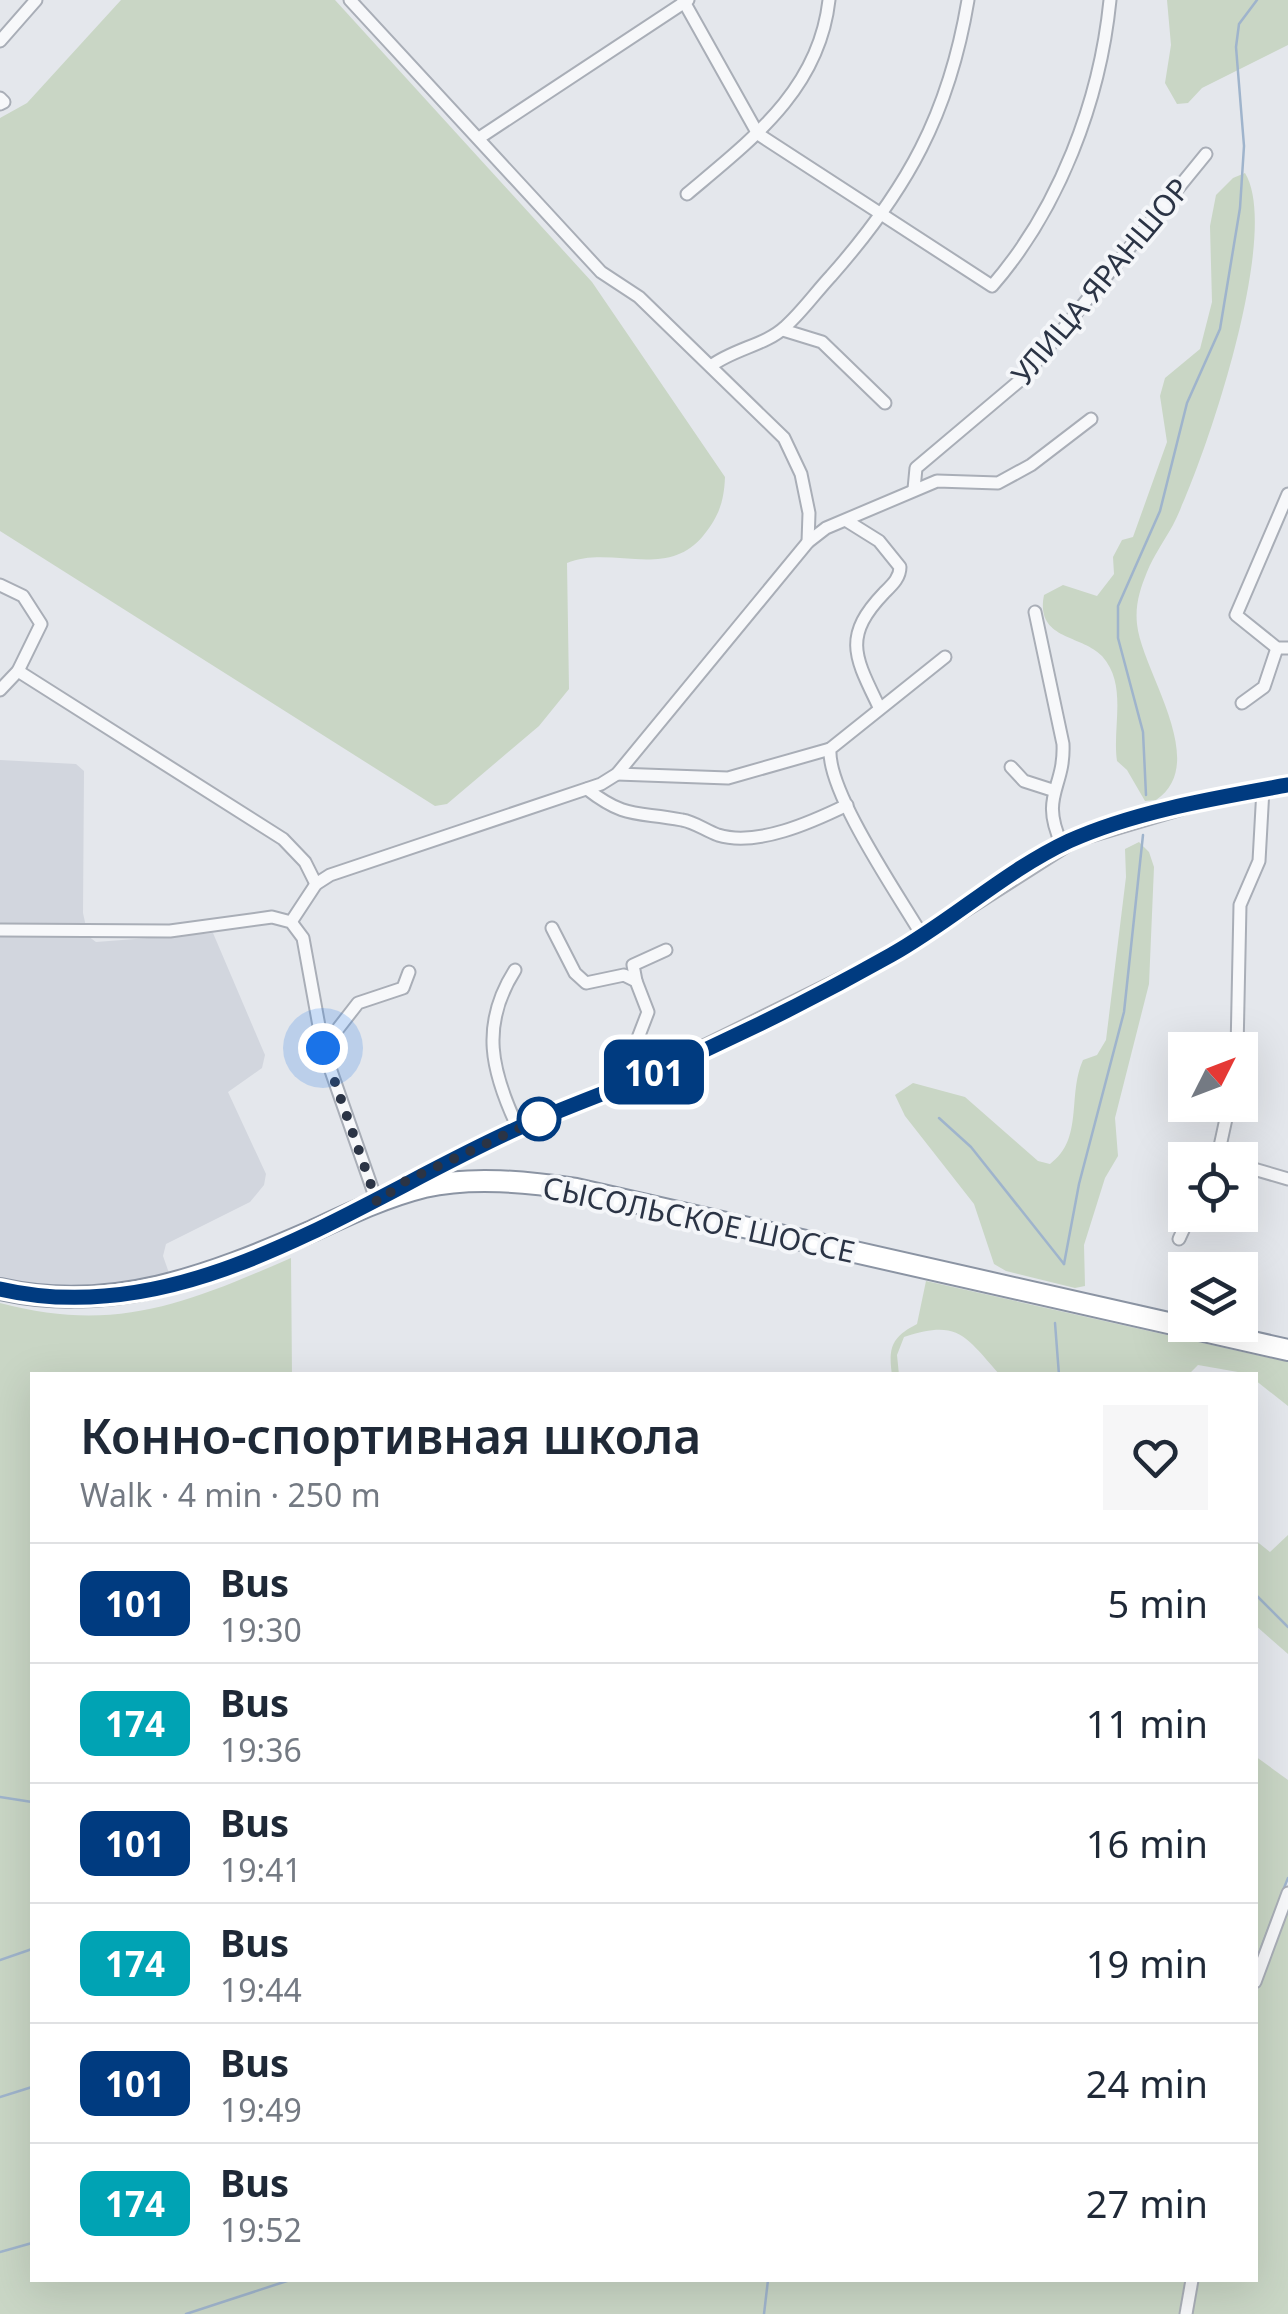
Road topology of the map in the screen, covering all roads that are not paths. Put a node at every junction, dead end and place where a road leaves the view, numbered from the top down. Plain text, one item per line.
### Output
1 (36, 0) edge
2 (350, 0) edge
3 (830, 0) edge
4 (968, 0) edge
5 (1110, 0) edge
6 (685, 1) edge
7 (0, 40) edge
8 (758, 134) junction
9 (479, 138) junction
10 (1206, 154) dead end
11 (687, 194) dead end
12 (884, 216) junction
13 (783, 330) junction
14 (712, 366) junction
15 (885, 404) dead end
16 (1091, 419) dead end
17 (914, 490) junction
18 (1288, 494) edge
19 (847, 521) junction
20 (808, 542) junction
21 (0, 585) edge
22 (1036, 612) dead end
23 (1283, 648) edge
24 (946, 657) dead end
25 (18, 671) junction
26 (0, 690) edge
27 (1242, 703) dead end
28 (879, 707) junction
29 (830, 749) junction
30 (1011, 767) dead end
31 (618, 774) junction
32 (1288, 785) edge
33 (587, 789) junction
34 (1263, 789) junction
35 (1052, 790) junction
36 (846, 805) junction
37 (1062, 845) junction
38 (316, 884) junction
39 (292, 922) junction
40 (552, 928) dead end
41 (0, 930) edge
42 (923, 937) junction
43 (666, 950) dead end
44 (515, 970) dead end
45 (409, 972) dead end
46 (636, 981) junction
47 (1237, 1032) edge
48 (323, 1048) junction
49 (649, 1075) junction
50 (518, 1128) junction
51 (1258, 1170) edge
52 (1288, 1178) edge
53 (377, 1202) junction
54 (1182, 1232) edge
55 (1179, 1239) dead end
56 (0, 1288) edge
57 (1288, 1350) edge
58 (1288, 1893) edge
59 (1258, 1974) edge
60 (1192, 2282) edge
61 (1186, 2314) edge

1 - 7 street
2 - 9 street
3 - 8 street
4 - 12 street
5 - 12 street
6 - 8 street
6 - 9 street
8 - 11 street
8 - 12 street
9 - 14 street
10 - 17 street, УЛИЦА ЯРАНШОР
12 - 13 street
13 - 14 street
13 - 15 street
14 - 20 street
16 - 17 street
17 - 19 street
18 - 23 street
19 - 20 street
19 - 28 street
20 - 31 street
21 - 25 street
22 - 35 street
23 - 27 street
24 - 28 street
25 - 26 street
25 - 38 street
28 - 29 street
29 - 31 street
29 - 36 street
30 - 35 street
31 - 33 street
32 - 34 main road
33 - 36 street
33 - 38 street
34 - 37 main road
34 - 47 street
35 - 37 street
36 - 42 street
37 - 42 main road
38 - 39 street
39 - 41 street
39 - 48 street
40 - 46 street
42 - 49 main road
43 - 46 street
44 - 50 street
45 - 48 street
46 - 49 street
48 - 53 street
49 - 50 main road
50 - 53 main road
51 - 52 street
53 - 56 highway, СЫСОЛЬСКОЕ ШОССЕ
53 - 57 highway, СЫСОЛЬСКОЕ ШОССЕ
54 - 55 street
58 - 59 street
60 - 61 street

